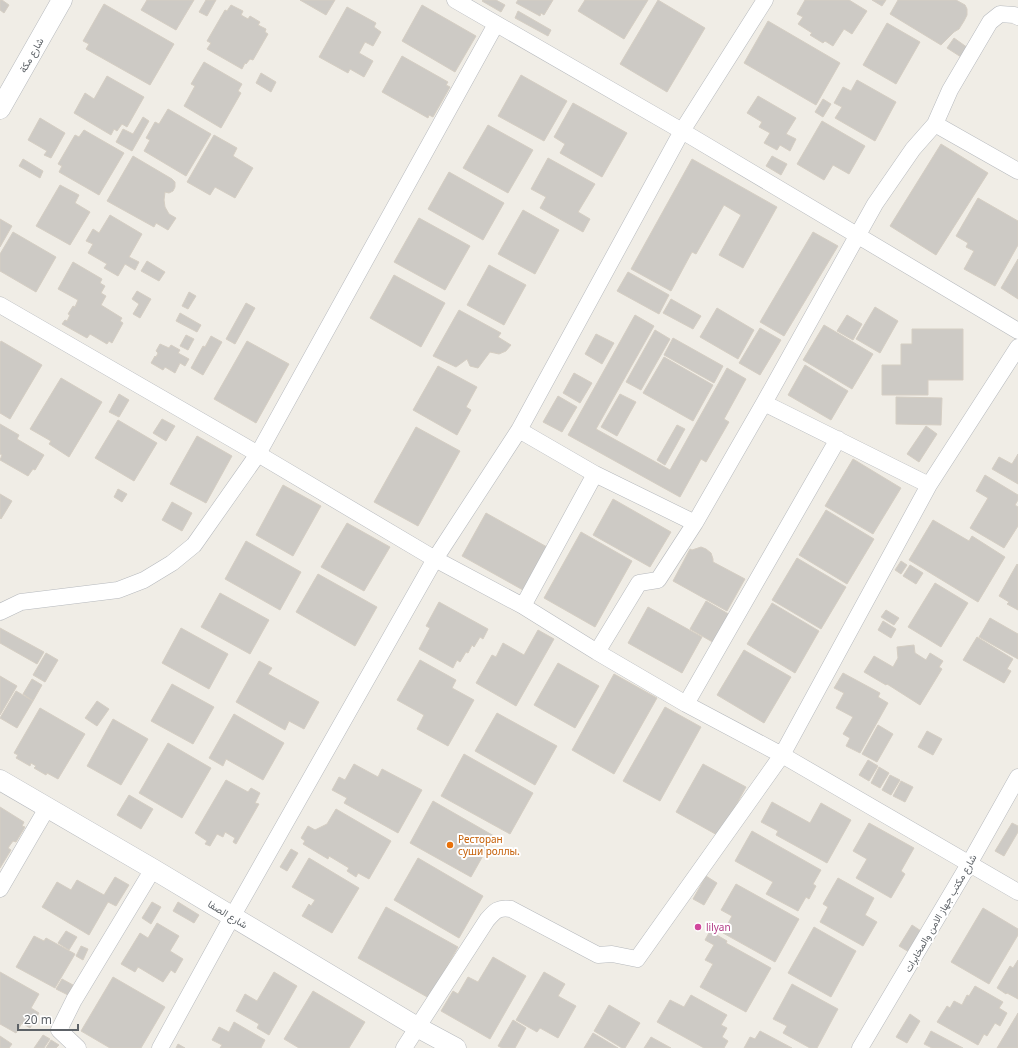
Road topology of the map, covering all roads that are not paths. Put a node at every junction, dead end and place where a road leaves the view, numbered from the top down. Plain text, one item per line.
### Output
1 (62, 0) edge
2 (455, 0) edge
3 (765, 0) edge
4 (1018, 17) edge
5 (496, 24) junction
6 (0, 109) edge
7 (935, 124) junction
8 (682, 130) junction
9 (1018, 171) edge
10 (857, 234) junction
11 (0, 305) edge
12 (1018, 331) edge
13 (1018, 347) edge
14 (764, 403) junction
15 (519, 430) junction
16 (838, 439) junction
17 (258, 454) junction
18 (595, 474) junction
19 (929, 484) junction
20 (695, 523) junction
21 (435, 559) junction
22 (523, 606) junction
23 (0, 612) edge
24 (598, 652) junction
25 (686, 704) junction
26 (782, 755) junction
27 (1018, 777) edge
28 (0, 780) edge
29 (47, 808) junction
30 (969, 864) junction
31 (153, 869) junction
32 (0, 889) edge
33 (1018, 892) edge
34 (232, 917) junction
35 (417, 1027) junction
36 (78, 1048) edge
37 (160, 1048) edge
38 (404, 1048) edge
39 (456, 1048) edge
40 (860, 1048) edge

1 - 6 street, شارع مكة
2 - 5 street
3 - 8 street
4 - 7 street
5 - 8 street
5 - 17 street
7 - 9 street
7 - 10 street
8 - 10 street
8 - 15 street
10 - 12 street
10 - 14 street
11 - 17 street
13 - 19 street
14 - 16 street
14 - 20 street
15 - 18 street
15 - 21 street
16 - 19 street
16 - 25 street
17 - 21 street
17 - 23 street
18 - 20 street
18 - 22 street
19 - 26 street
20 - 24 street
21 - 22 street
21 - 34 street
22 - 24 street
24 - 25 street
25 - 26 street
26 - 30 street
26 - 35 street
27 - 30 street, شارع مكتب جهاز الامن والمخابرات
28 - 29 street, شارع الصفا
29 - 31 street, شارع الصفا
29 - 32 street
30 - 33 street
30 - 40 street, شارع مكتب جهاز الامن والمخابرات
31 - 34 street, شارع الصفا
31 - 36 street
34 - 35 street, شارع الصفا
34 - 37 street
35 - 38 street
35 - 39 street, شارع الصفا

